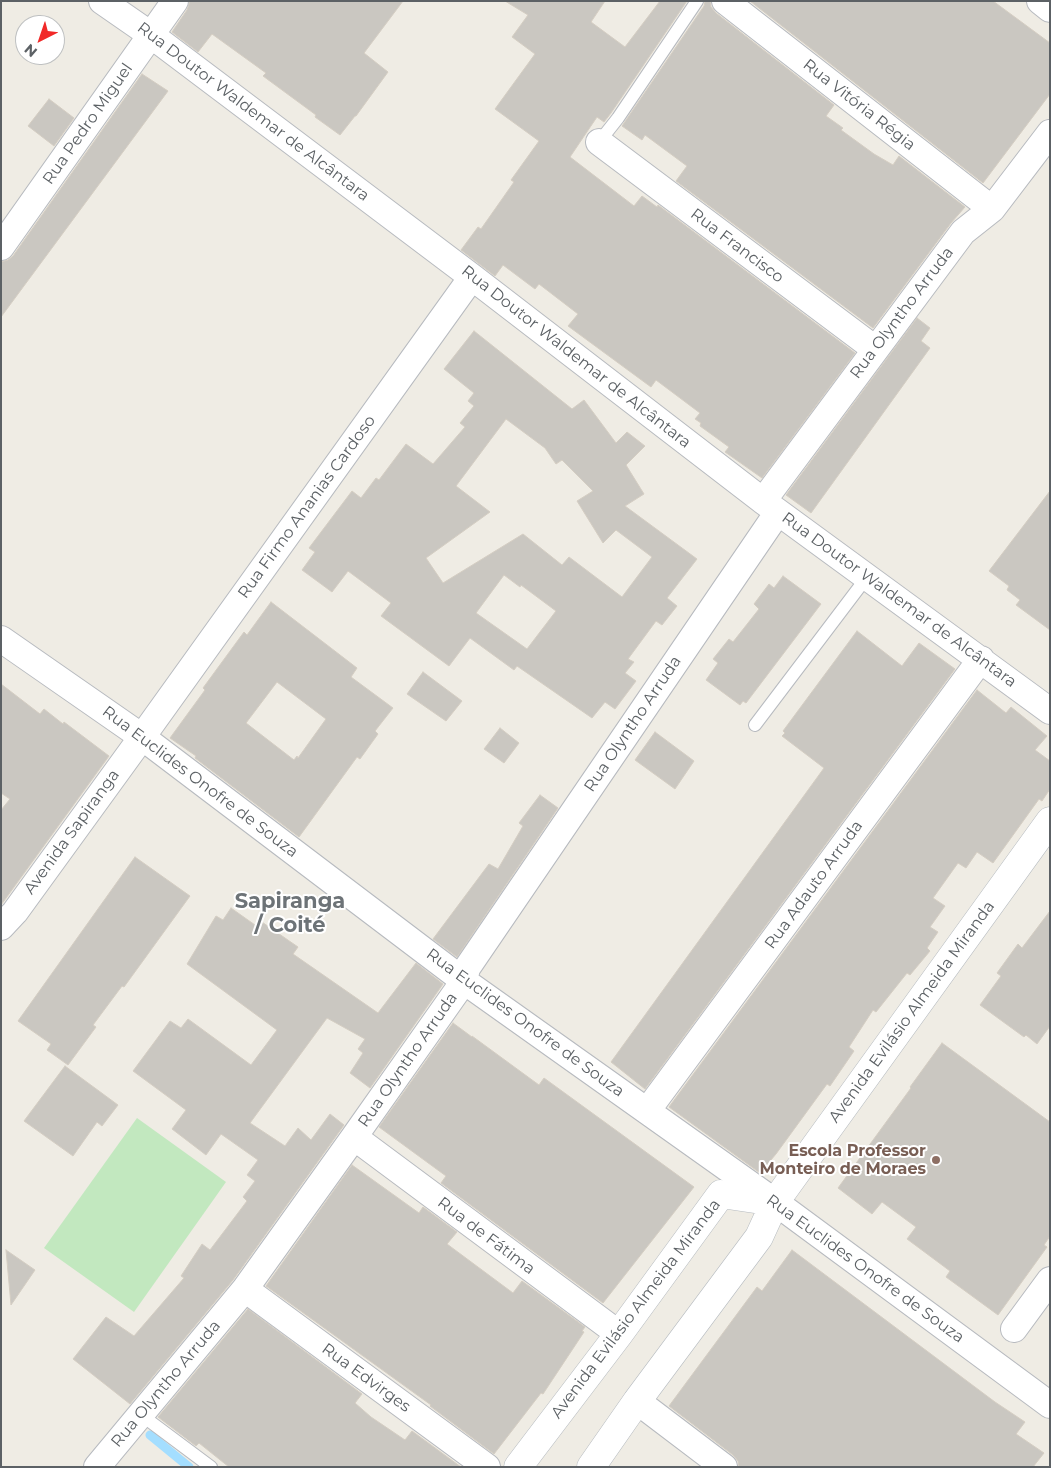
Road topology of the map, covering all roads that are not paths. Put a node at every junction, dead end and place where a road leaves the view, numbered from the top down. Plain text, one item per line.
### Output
1 (102, 1) edge
2 (175, 1) edge
3 (697, 1) edge
4 (725, 1) edge
5 (1040, 1) edge
6 (1050, 9) edge
7 (151, 35) junction
8 (1050, 134) edge
9 (599, 142) joint
10 (992, 209) junction
11 (1, 246) edge
12 (472, 277) junction
13 (875, 349) junction
14 (771, 506) junction
15 (866, 577) junction
16 (1, 639) edge
17 (981, 659) junction
18 (1050, 711) edge
19 (756, 725) dead end
20 (142, 736) junction
21 (1050, 821) edge
22 (1, 927) edge
23 (464, 981) junction
24 (647, 1111) junction
25 (354, 1137) junction
26 (775, 1202) junction
27 (1050, 1280) edge
28 (245, 1289) junction
29 (1014, 1329) dead end
30 (619, 1334) junction
31 (637, 1401) junction
32 (1050, 1405) edge
33 (140, 1414) junction
34 (98, 1467) edge
35 (211, 1467) edge
36 (487, 1467) edge
37 (518, 1467) edge
38 (591, 1467) edge
39 (724, 1467) edge

1 - 7 street, Rua Doutor Waldemar de Alcântara
2 - 7 street, Rua Pedro Miguel
3 - 9 lane
4 - 10 street, Rua Vitória Régia
5 - 6 street
7 - 11 street, Rua Pedro Miguel
7 - 12 street, Rua Doutor Waldemar de Alcântara
8 - 10 street, Rua Olyntho Arruda
9 - 13 street, Rua Francisco
10 - 13 street, Rua Olyntho Arruda
12 - 14 street, Rua Doutor Waldemar de Alcântara
12 - 20 street, Rua Firmo Ananias Cardoso
13 - 14 street, Rua Olyntho Arruda
14 - 15 street, Rua Doutor Waldemar de Alcântara
14 - 23 street, Rua Olyntho Arruda
15 - 17 street, Rua Doutor Waldemar de Alcântara
15 - 19 lane
16 - 20 street, Rua Euclides Onofre de Souza
17 - 18 street, Rua Doutor Waldemar de Alcântara
17 - 24 street, Rua Adauto Arruda
20 - 22 street, Avenida Sapiranga
20 - 23 street, Rua Euclides Onofre de Souza
21 - 26 street, Avenida Evilásio Almeida Miranda
23 - 24 street, Rua Euclides Onofre de Souza
23 - 25 street, Rua Olyntho Arruda
24 - 26 street, Rua Euclides Onofre de Souza
25 - 28 street, Rua Olyntho Arruda
25 - 30 street, Rua de Fátima
26 - 30 street, Avenida Evilásio Almeida Miranda
26 - 31 street, Avenida Evilásio Almeida Miranda
26 - 32 street, Rua Euclides Onofre de Souza
27 - 29 street
28 - 33 street, Rua Olyntho Arruda
28 - 36 street, Rua Edvirges
30 - 37 street, Avenida Evilásio Almeida Miranda
31 - 38 street, Avenida Evilásio Almeida Miranda
31 - 39 street
33 - 34 street, Rua Olyntho Arruda
33 - 35 lane

